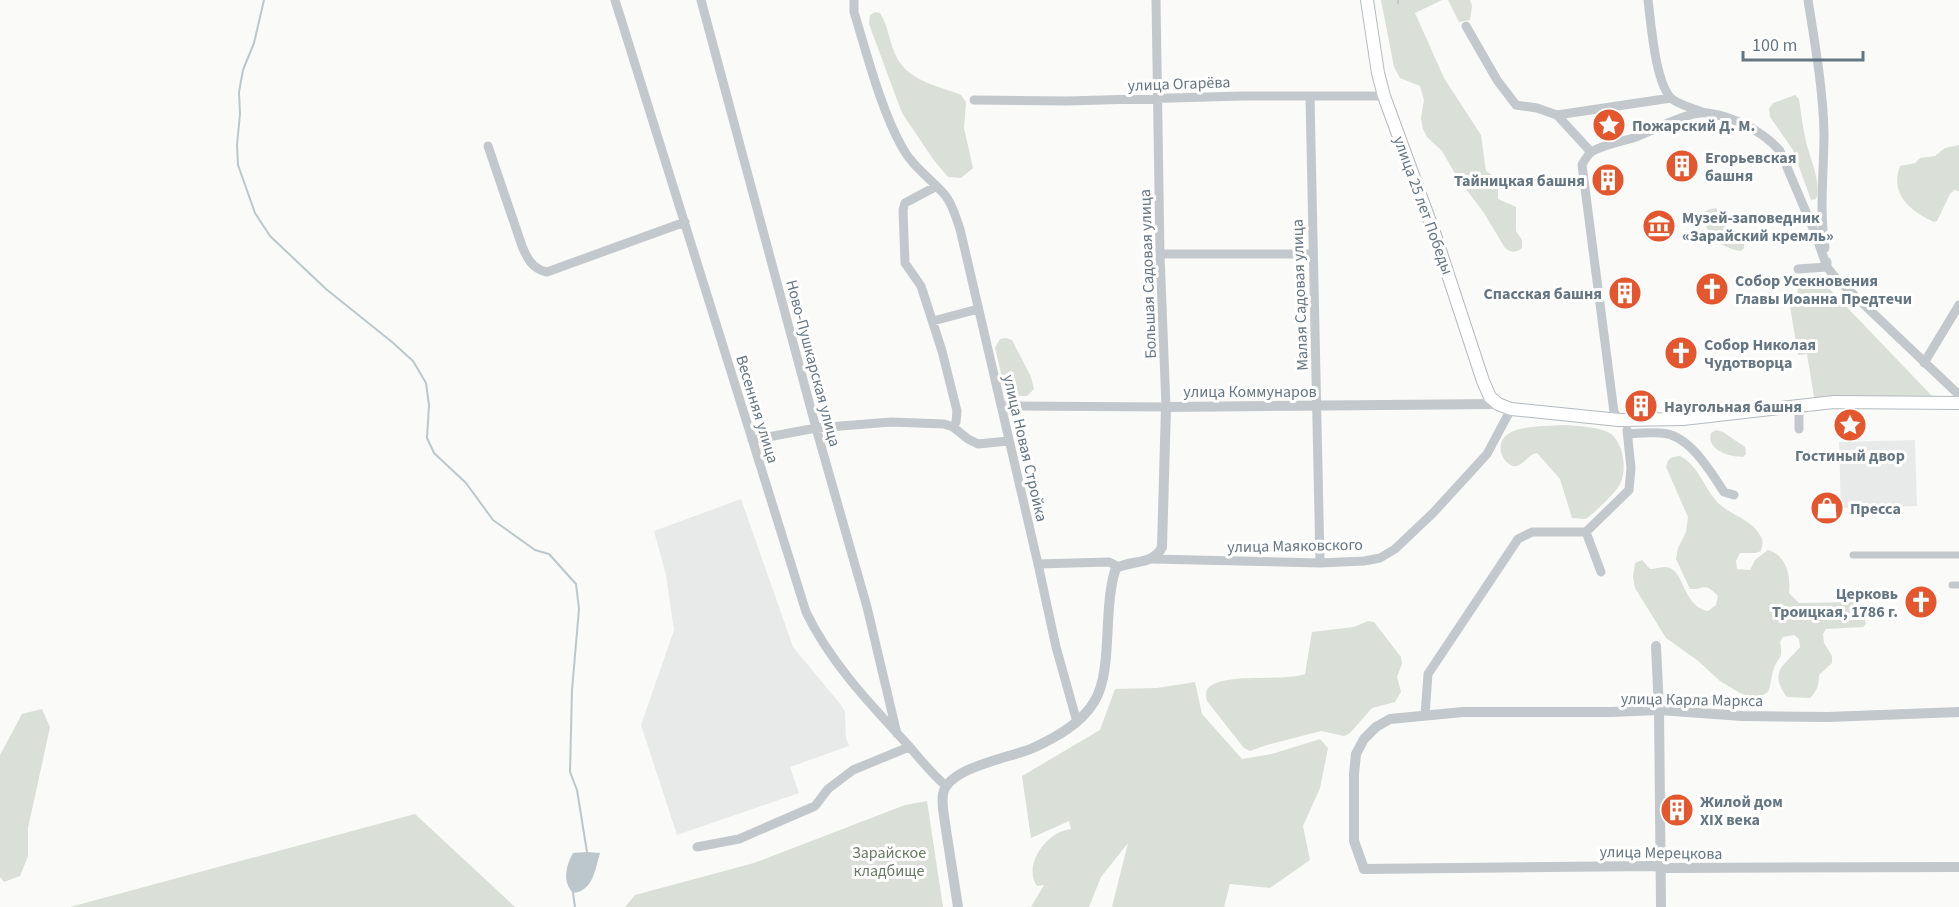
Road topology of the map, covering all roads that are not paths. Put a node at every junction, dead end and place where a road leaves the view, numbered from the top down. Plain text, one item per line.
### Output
1 (615, 0) edge
2 (701, 0) edge
3 (854, 0) edge
4 (1156, 0) edge
5 (1367, 0) edge
6 (1648, 0) edge
7 (1808, 0) edge
8 (1466, 26) dead end
9 (1384, 96) junction
10 (1310, 97) junction
11 (1671, 98) junction
12 (1157, 99) junction
13 (974, 100) dead end
14 (1707, 113) junction
15 (1557, 115) junction
16 (488, 146) dead end
17 (1592, 152) junction
18 (935, 187) junction
19 (685, 222) junction
20 (1160, 254) junction
21 (1312, 254) junction
22 (1827, 267) junction
23 (1798, 269) dead end
24 (1959, 305) edge
25 (978, 309) junction
26 (933, 321) junction
27 (1924, 363) junction
28 (1959, 395) edge
29 (1959, 402) edge
30 (1498, 404) junction
31 (1318, 405) junction
32 (1799, 405) junction
33 (1001, 406) junction
34 (1166, 406) junction
35 (1511, 409) junction
36 (1622, 420) junction
37 (952, 427) junction
38 (816, 428) junction
39 (1799, 429) dead end
40 (1628, 434) junction
41 (752, 440) junction
42 (1008, 441) junction
43 (1734, 495) dead end
44 (1586, 532) junction
45 (1853, 555) dead end
46 (1959, 555) edge
47 (1152, 559) junction
48 (1320, 563) junction
49 (1038, 564) junction
50 (1116, 568) junction
51 (1601, 572) dead end
52 (1656, 646) dead end
53 (1659, 710) junction
54 (1959, 712) edge
55 (1425, 715) junction
56 (1077, 722) junction
57 (898, 735) junction
58 (909, 747) junction
59 (946, 786) junction
60 (697, 847) dead end
61 (1662, 867) junction
62 (1959, 867) edge
63 (1364, 869) joint
64 (958, 907) edge
65 (1661, 907) edge

1 - 19 street, Весенняя улица
2 - 38 street, Ново-Пушкарская улица
3 - 18 street, улица Новая Стройка
4 - 12 street, Большая Садовая улица
5 - 9 main road, улица 25 лет Победы
6 - 11 street
7 - 22 street
8 - 15 street
9 - 10 street, улица Огарёва
9 - 30 main road, улица 25 лет Победы
10 - 12 street, улица Огарёва
10 - 21 street, Малая Садовая улица
11 - 14 street
11 - 15 street
12 - 13 street, улица Огарёва
12 - 20 street, Большая Садовая улица
14 - 17 street
14 - 22 street
15 - 17 street
16 - 19 street
17 - 36 street
18 - 25 street, улица Новая Стройка
18 - 26 street
19 - 41 street, Весенняя улица
20 - 21 street
20 - 34 street, Большая Садовая улица
21 - 31 street, Малая Садовая улица
22 - 23 street
22 - 27 street
24 - 27 street
25 - 26 street
25 - 33 street, улица Новая Стройка
26 - 37 street
27 - 28 street
29 - 32 main road
30 - 31 street, улица Коммунаров
30 - 35 main road
31 - 34 street, улица Коммунаров
31 - 48 street, Малая Садовая улица
32 - 36 main road
32 - 39 street
33 - 34 street, улица Коммунаров
33 - 42 street, улица Новая Стройка
34 - 47 street, Большая Садовая улица
35 - 36 main road
35 - 48 street, улица Маяковского
36 - 40 street
37 - 38 street
37 - 42 street
38 - 41 street
38 - 57 street, Ново-Пушкарская улица
40 - 43 street
40 - 44 street
41 - 57 street, Весенняя улица
42 - 49 street, улица Новая Стройка
44 - 51 street
44 - 55 street
45 - 46 street
47 - 48 street, улица Маяковского
47 - 50 street
49 - 50 street
49 - 56 street, улица Новая Стройка
50 - 56 street
52 - 53 street
53 - 54 street, улица Карла Маркса
53 - 55 street, улица Карла Маркса
53 - 61 street
55 - 63 street, улица Карла Маркса
56 - 59 street
57 - 58 street, Весенняя улица
58 - 59 street, Весенняя улица
58 - 60 street
59 - 64 street
61 - 62 street, улица Мерецкова
61 - 63 street, улица Мерецкова
61 - 65 street

